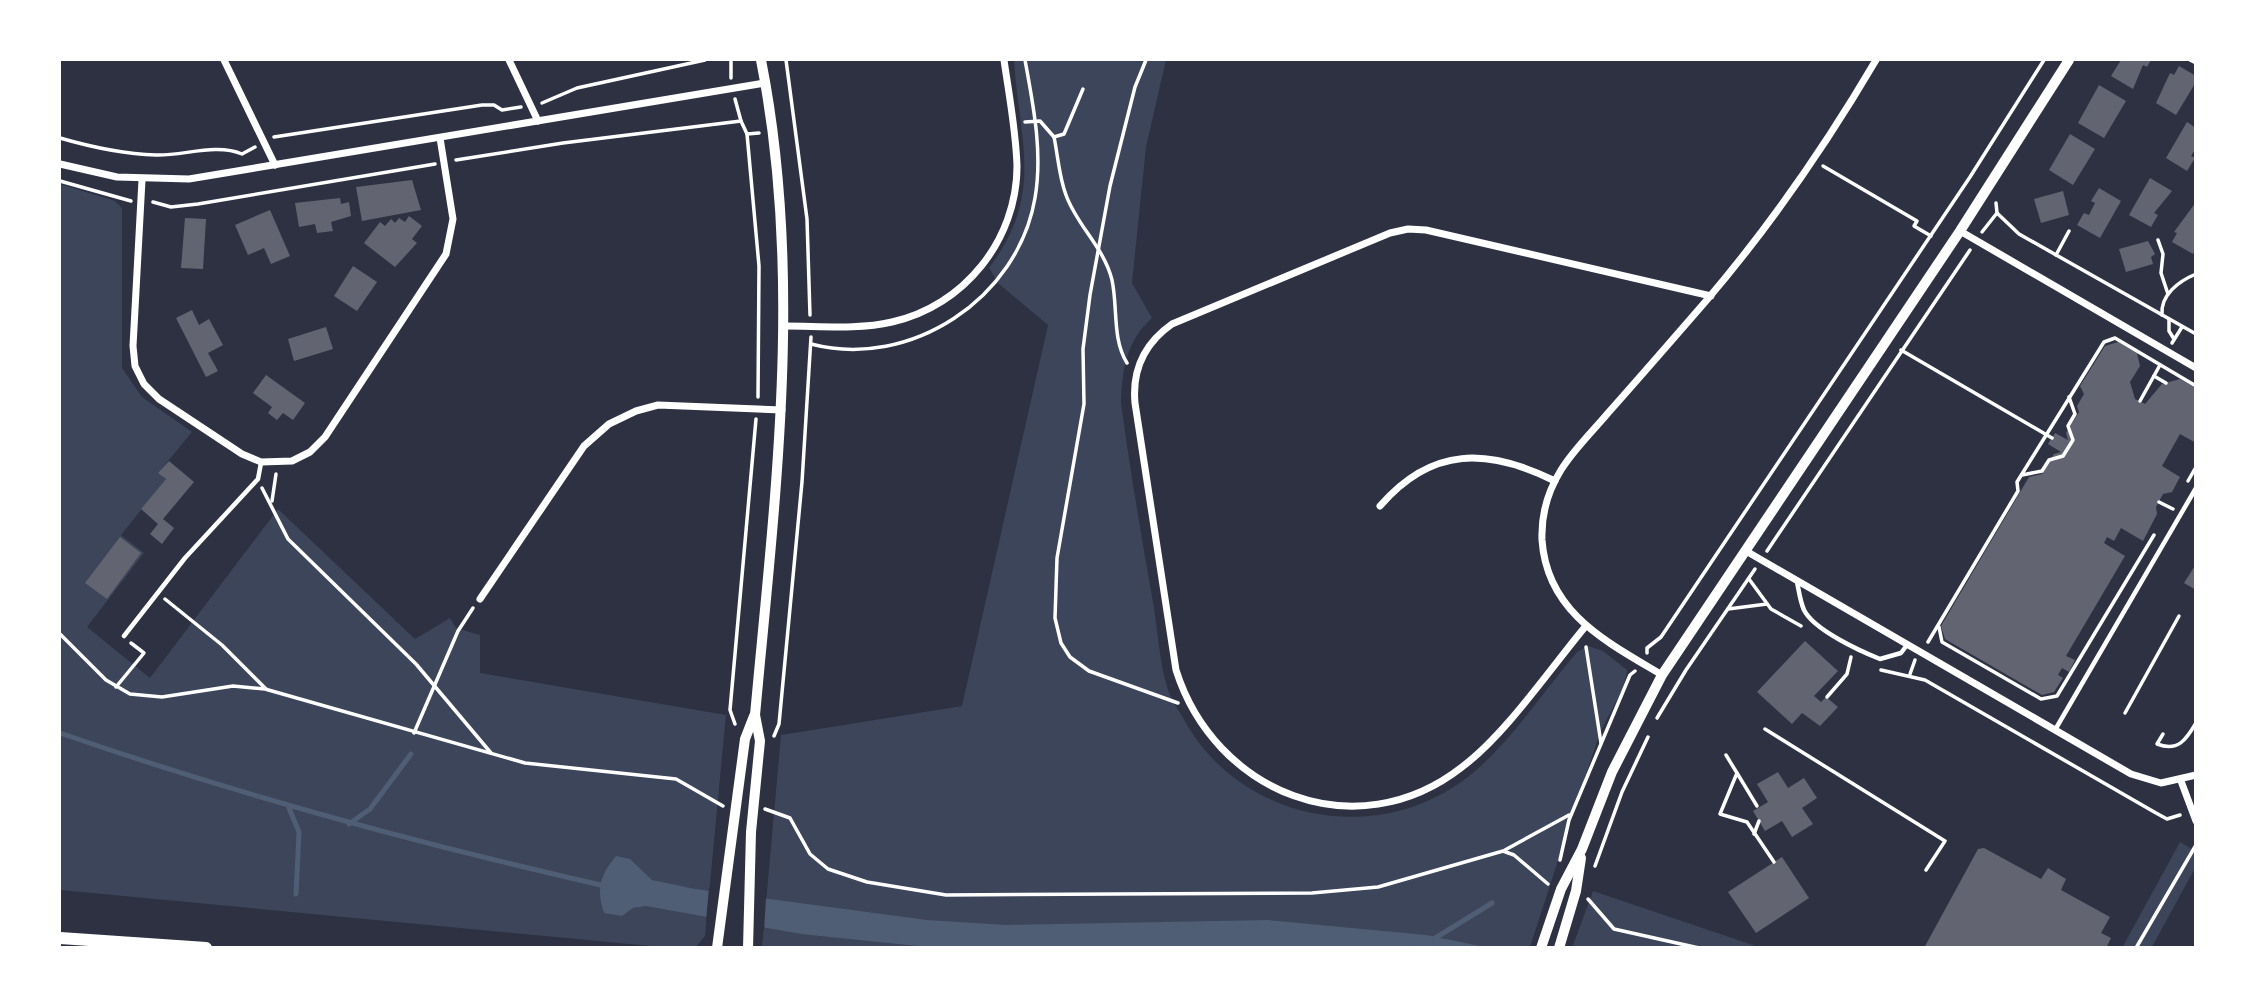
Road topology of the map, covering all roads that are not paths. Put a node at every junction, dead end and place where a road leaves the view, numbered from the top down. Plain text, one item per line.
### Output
1 (224, 60) edge
2 (509, 60) edge
3 (761, 60) edge
4 (1004, 60) edge
5 (1876, 60) edge
6 (2069, 60) edge
7 (765, 83) junction
8 (538, 121) junction
9 (440, 138) junction
10 (60, 164) edge
11 (275, 165) junction
12 (142, 180) junction
13 (1960, 231) junction
14 (1711, 296) junction
15 (785, 326) junction
16 (2196, 368) edge
17 (782, 410) junction
18 (261, 462) junction
19 (1555, 481) junction
20 (2196, 488) edge
21 (1380, 506) dead end
22 (1746, 551) junction
23 (1797, 580) junction
24 (481, 600) road end
25 (1583, 629) junction
26 (124, 636) road end
27 (1907, 644) junction
28 (1662, 675) junction
29 (755, 715) junction
30 (2055, 730) junction
31 (2196, 775) edge
32 (2181, 781) junction
33 (2196, 821) edge
34 (1582, 849) junction
35 (60, 938) edge
36 (718, 943) edge
37 (748, 946) edge
38 (206, 947) edge
39 (1541, 947) edge
40 (1559, 947) edge

1 - 11 street
2 - 8 street
3 - 7 street
4 - 15 street
5 - 14 street
6 - 13 street
7 - 8 street
7 - 15 street
8 - 9 street
9 - 11 street
9 - 18 street
10 - 12 street
11 - 12 street
12 - 18 street
13 - 16 street
13 - 22 street
14 - 19 street
14 - 25 street
15 - 17 street
17 - 24 street
17 - 29 street
18 - 26 lane
19 - 21 street
19 - 25 street
20 - 30 lane
22 - 23 street
22 - 28 street
23 - 27 street
23 - 27 lane
25 - 28 street
27 - 30 street
28 - 34 street
29 - 36 street
29 - 37 street
30 - 32 street
31 - 32 street
32 - 33 street
34 - 39 street
34 - 40 street
35 - 38 main road

